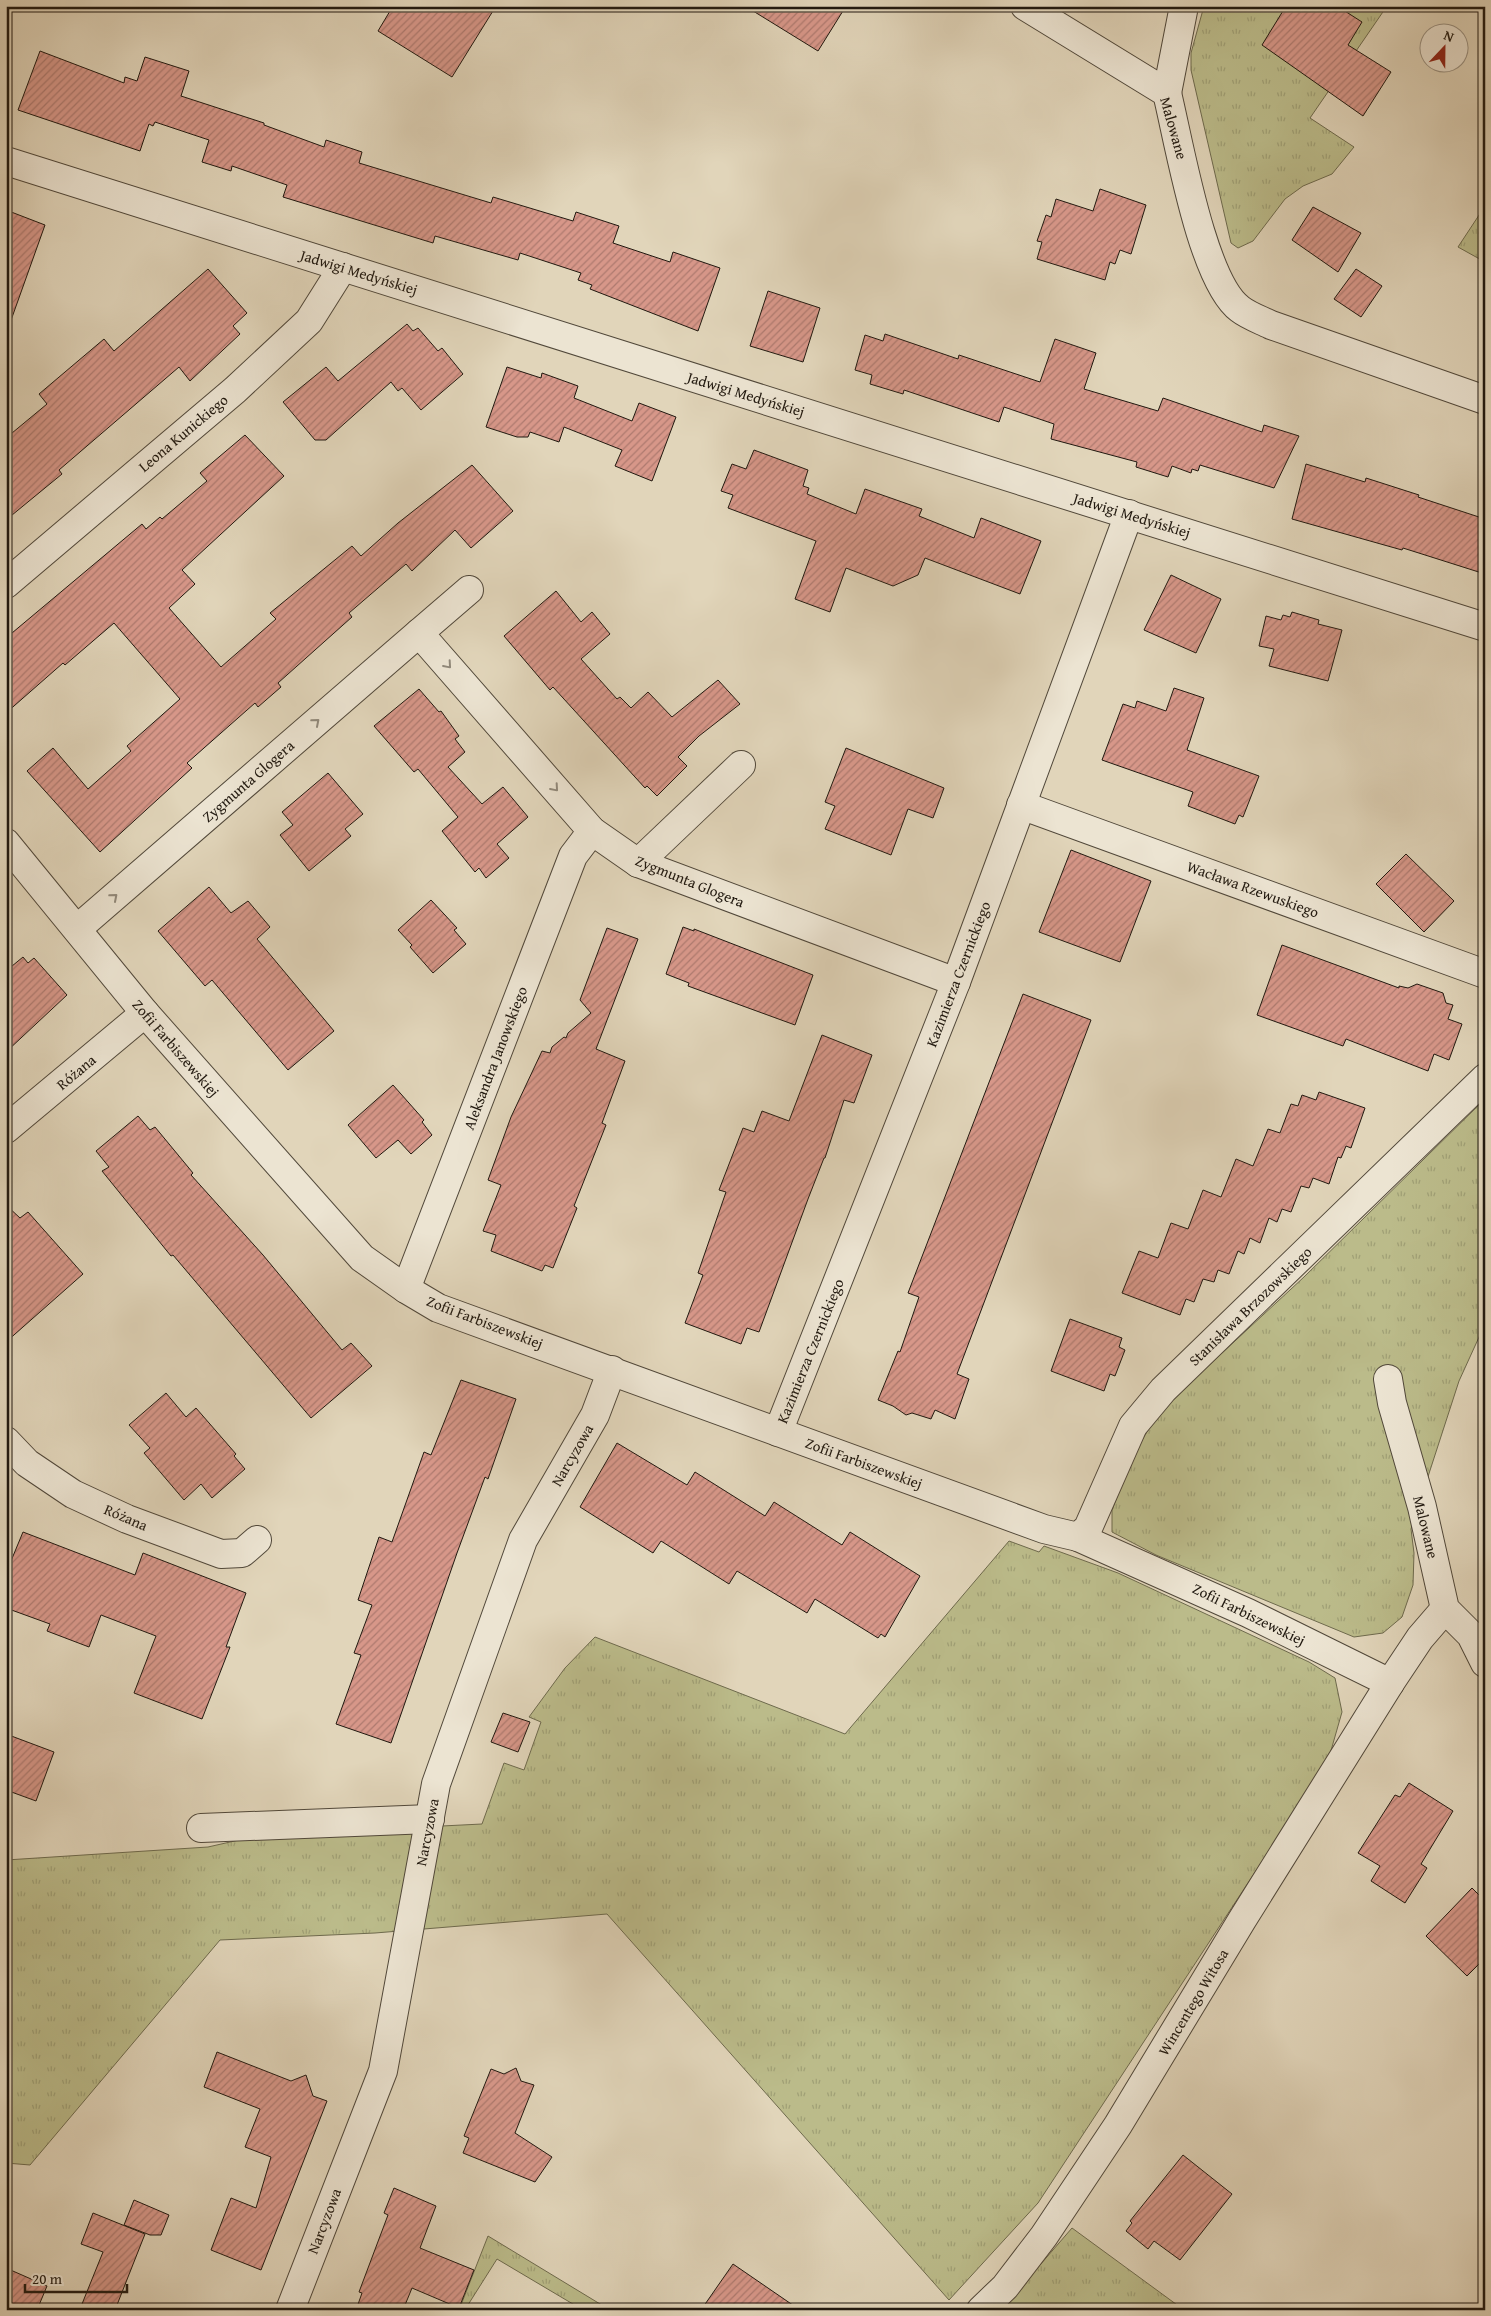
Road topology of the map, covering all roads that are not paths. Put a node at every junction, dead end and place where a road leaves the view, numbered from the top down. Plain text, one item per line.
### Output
1 (1024, 6) edge
2 (1184, 6) edge
3 (1167, 93) junction
4 (6, 161) edge
5 (343, 267) junction
6 (1485, 400) edge
7 (1129, 514) junction
8 (6, 584) edge
9 (468, 590) dead end
10 (1485, 627) edge
11 (419, 633) junction
12 (741, 765) dead end
13 (1022, 805) junction
14 (592, 831) junction
15 (6, 843) edge
16 (638, 863) junction
17 (77, 930) junction
18 (1485, 974) edge
19 (956, 982) junction
20 (145, 1013) junction
21 (1485, 1078) edge
22 (6, 1130) edge
23 (406, 1289) junction
24 (612, 1370) junction
25 (1388, 1379) dead end
26 (778, 1432) junction
27 (6, 1441) edge
28 (1078, 1537) junction
29 (257, 1540) dead end
30 (1445, 1609) junction
31 (1485, 1663) edge
32 (1390, 1683) junction
33 (430, 1818) junction
34 (201, 1828) dead end
35 (290, 2310) edge
36 (981, 2310) edge

1 - 3 street, Malowane
2 - 3 street
3 - 6 street, Malowane
4 - 5 street, Jadwigi Medyńskiej
5 - 7 street, Jadwigi Medyńskiej
5 - 8 street, Leona Kunickiego
7 - 10 street, Jadwigi Medyńskiej
7 - 13 street, Kazimierza Czernickiego
9 - 11 street, Zygmunta Glogera
11 -> 14 street, Zygmunta Glogera
17 -> 11 street, Zygmunta Glogera
12 - 16 street
13 - 18 street, Wacława Rzewuskiego
13 - 19 street, Kazimierza Czernickiego
14 - 16 street, Zygmunta Glogera
14 - 23 street, Aleksandra Janowskiego
15 - 17 street, Zofii Farbiszewskiej
16 - 19 street, Zygmunta Glogera
17 - 20 street, Zofii Farbiszewskiej
19 - 26 street, Kazimierza Czernickiego
20 - 22 street, Różana
20 - 23 street, Zofii Farbiszewskiej
21 - 28 street, Stanisława Brzozowskiego
23 - 24 street, Zofii Farbiszewskiej
24 - 26 street, Zofii Farbiszewskiej
24 - 33 street, Narcyzowa
25 - 30 street, Malowane
26 - 28 street, Zofii Farbiszewskiej
27 - 29 street, Różana
28 - 32 street, Zofii Farbiszewskiej
30 - 31 street
30 - 32 street, Wincentego Witosa
32 - 36 street, Wincentego Witosa
33 - 34 street
33 - 35 street, Narcyzowa

